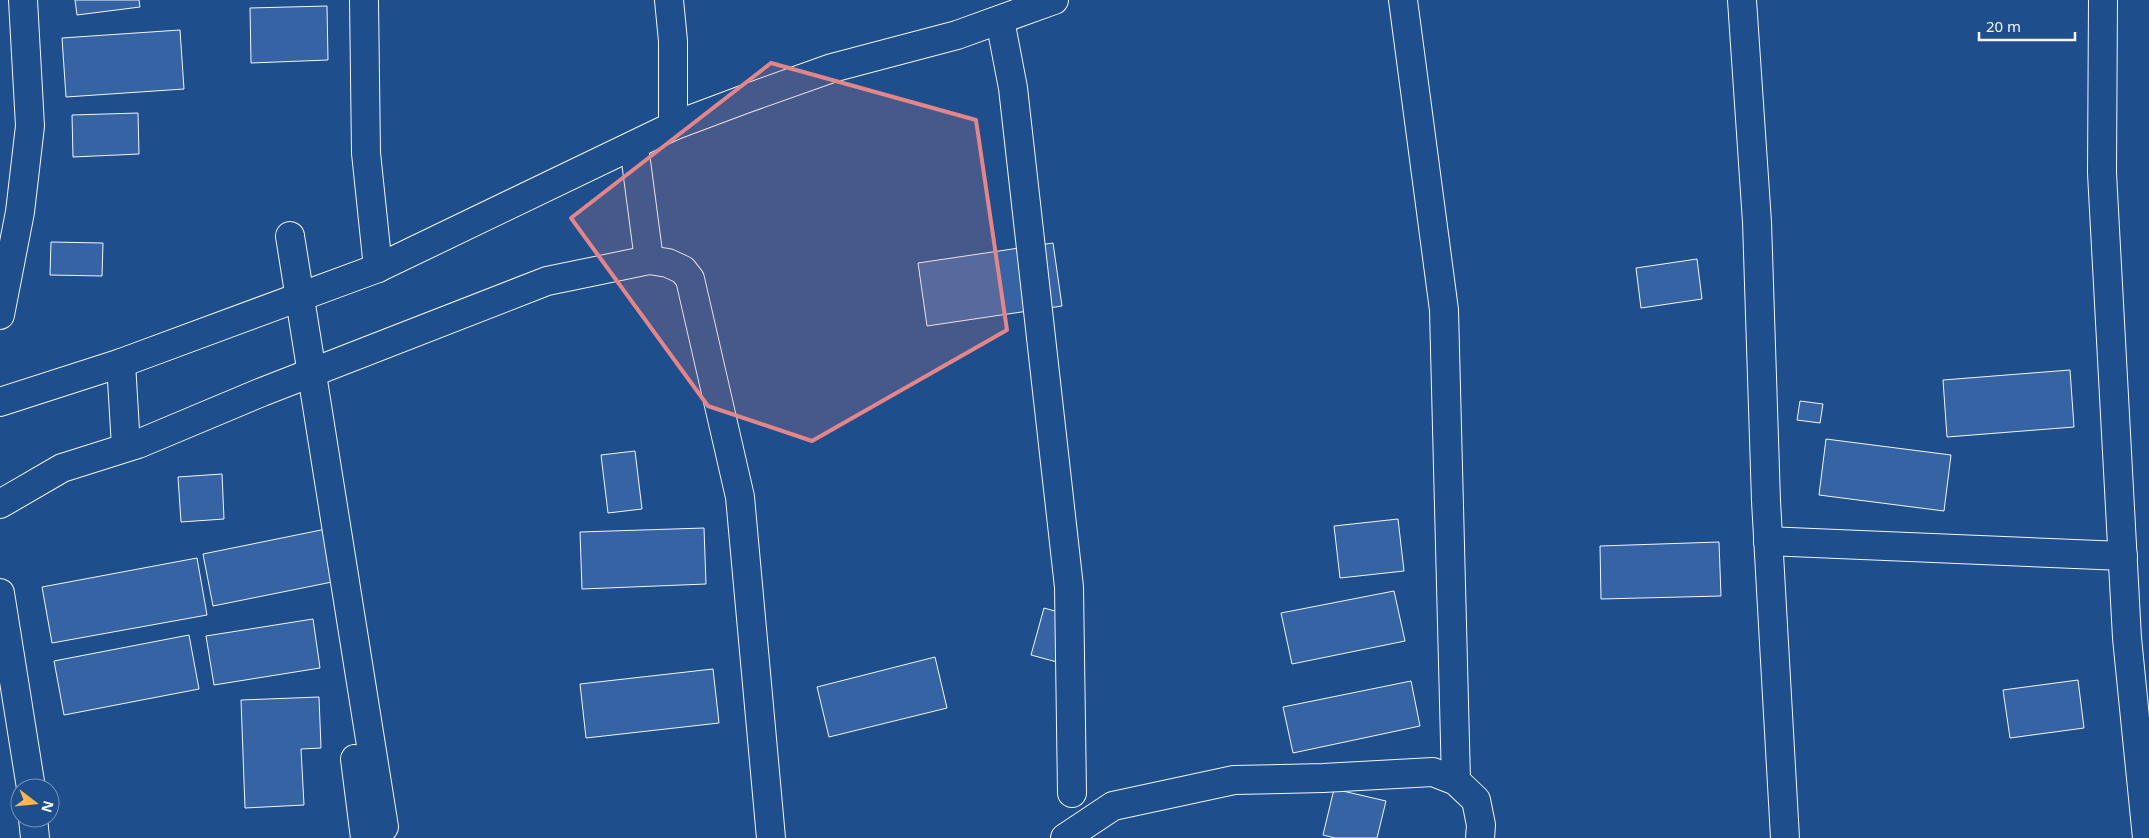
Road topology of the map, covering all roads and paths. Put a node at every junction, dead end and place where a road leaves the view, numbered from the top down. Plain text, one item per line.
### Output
1 (23, 0) edge
2 (364, 0) edge
3 (669, 0) edge
4 (1054, 0) edge
5 (1403, 0) edge
6 (1742, 0) edge
7 (2103, 0) edge
8 (1000, 20) junction
9 (673, 126) junction
10 (634, 146) junction
11 (649, 260) junction
12 (378, 268) junction
13 (294, 298) junction
14 (0, 315) edge
15 (121, 362) junction
16 (312, 373) junction
17 (0, 402) edge
18 (126, 447) junction
19 (0, 504) edge
20 (1768, 541) junction
21 (2122, 556) junction
22 (0, 593) edge
23 (2138, 638) edge
24 (29, 778) edge
25 (1456, 781) junction
26 (1072, 793) dead end
27 (374, 832) edge
28 (771, 838) edge
29 (1065, 838) edge
30 (1480, 838) edge
31 (1785, 838) edge
32 (2147, 838) edge

1 - 14 street
2 - 12 street
3 - 9 street
4 - 8 street
5 - 25 street
6 - 20 street
7 - 21 street
8 - 9 street
8 - 26 street
9 - 10 street
10 - 11 street
10 - 12 street
11 - 16 street
11 - 28 street
12 - 13 street
13 - 15 street
13 - 16 street
15 - 17 street
15 - 18 street
16 - 18 street
16 - 27 street
18 - 19 street
20 - 21 street
20 - 31 street
21 - 23 street
22 - 24 street
23 - 32 street
25 - 29 street
25 - 30 street

